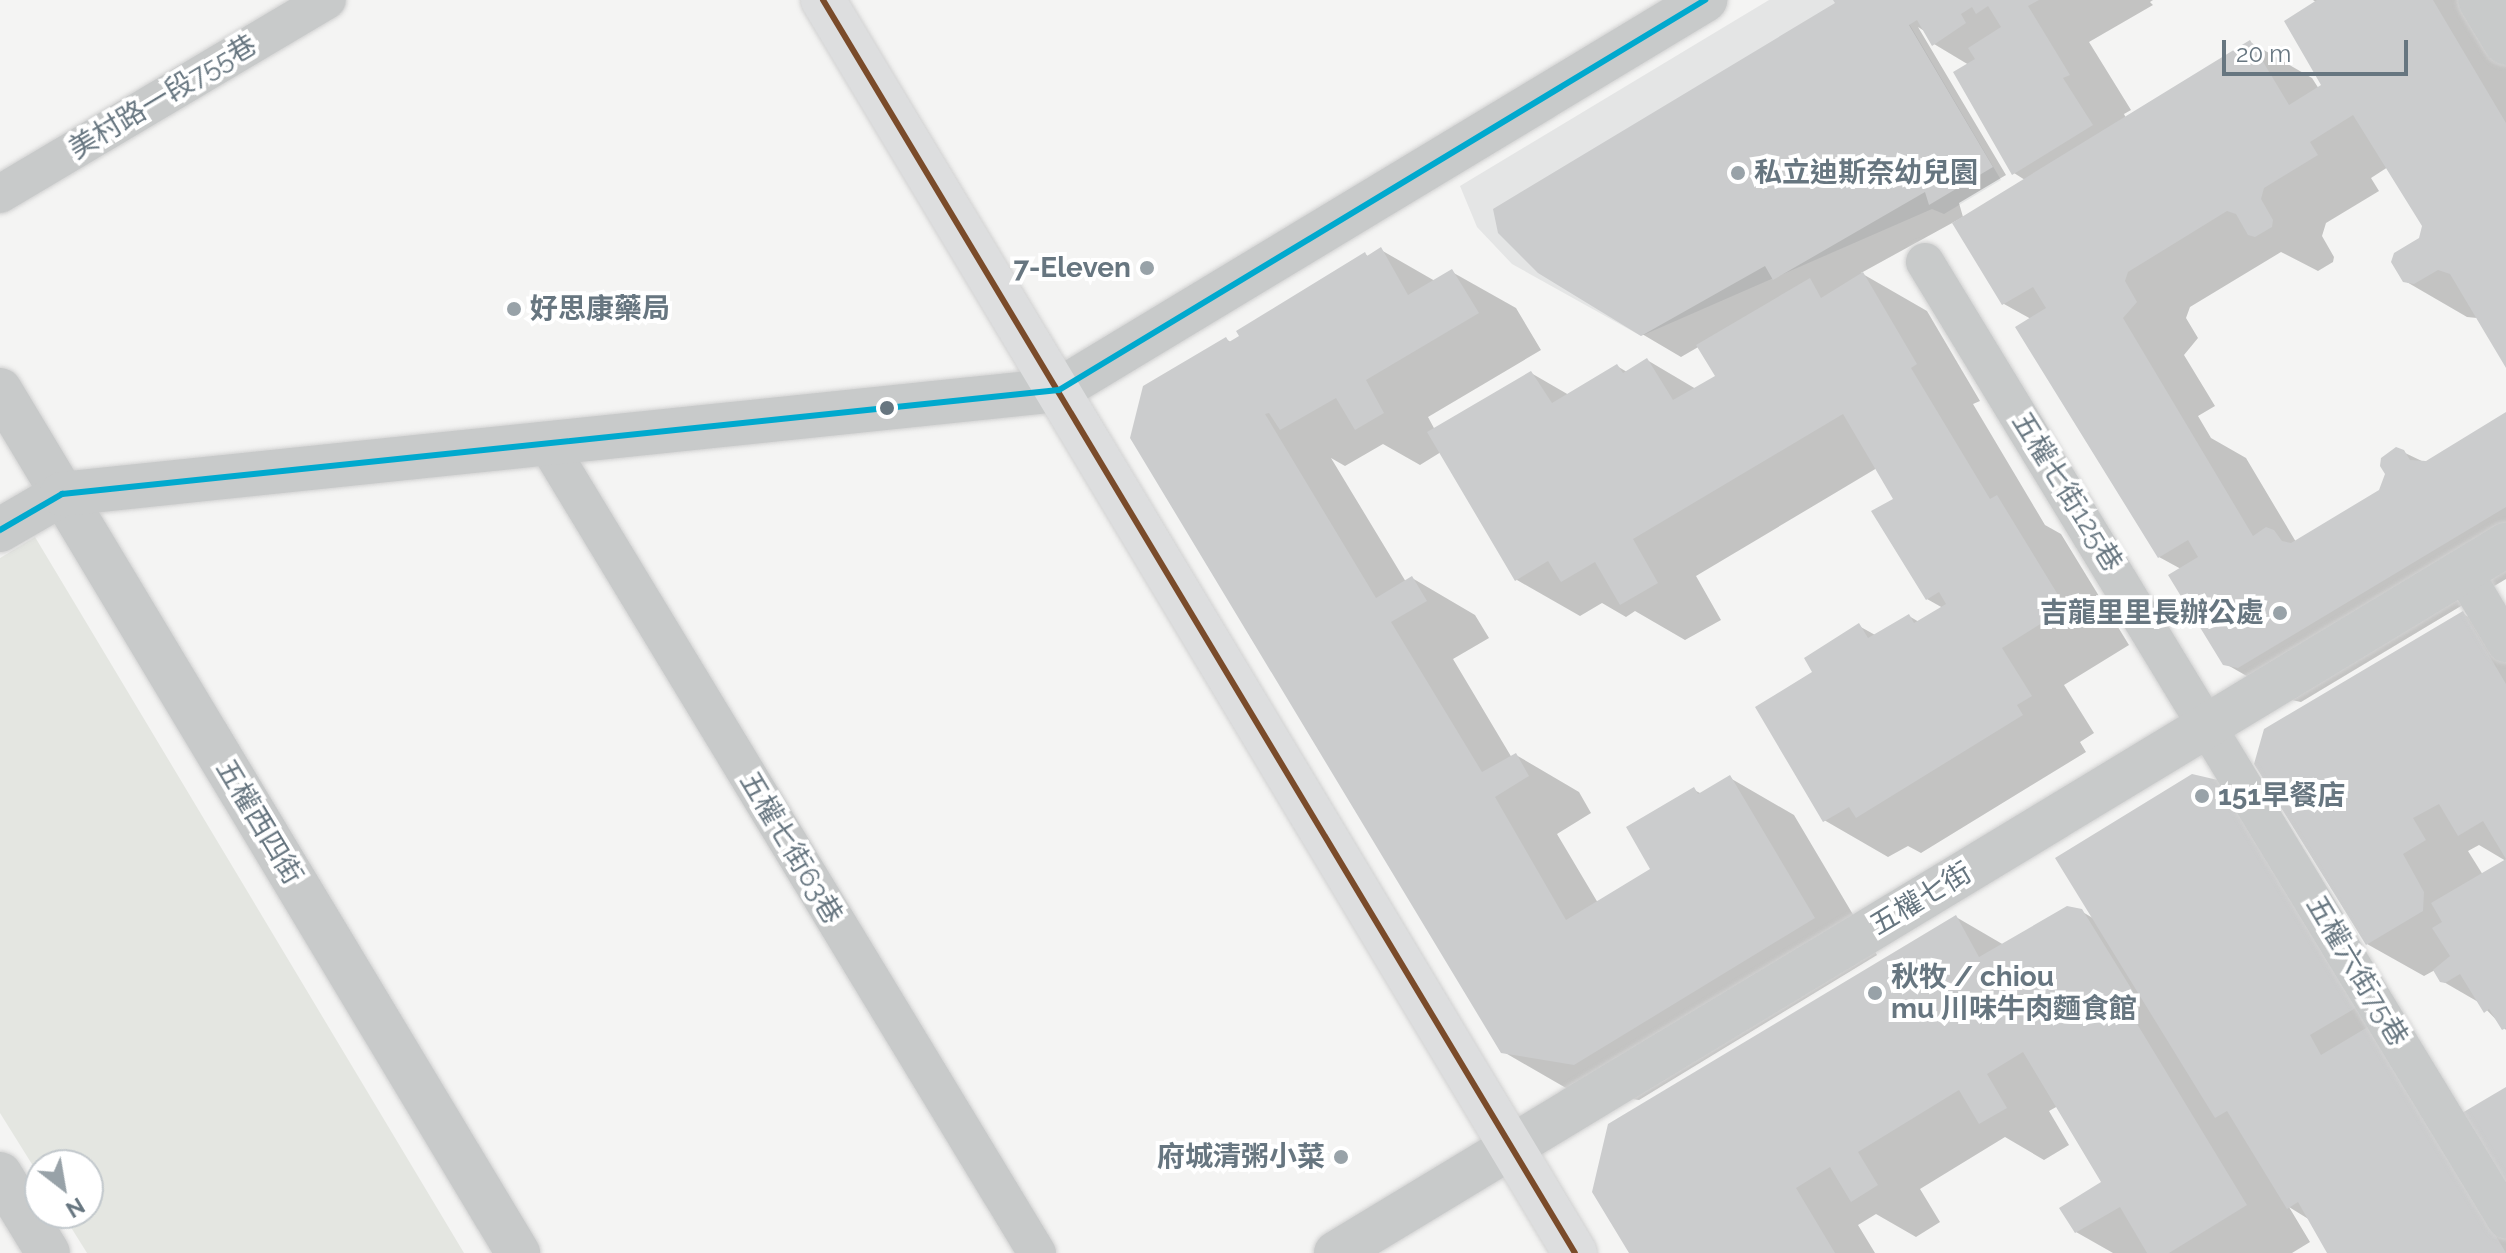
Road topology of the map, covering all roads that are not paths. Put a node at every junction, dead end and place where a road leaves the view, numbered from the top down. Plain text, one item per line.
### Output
1 (327, 0) edge
2 (823, 0) edge
3 (1705, 0) edge
4 (2480, 0) edge
5 (2506, 43) edge
6 (0, 194) edge
7 (1925, 262) dead end
8 (0, 390) edge
9 (1059, 390) junction
10 (546, 442) junction
11 (62, 494) junction
12 (0, 530) edge
13 (2506, 545) edge
14 (2463, 571) junction
15 (2506, 643) edge
16 (2208, 724) junction
17 (1512, 1148) junction
18 (0, 1174) edge
19 (2506, 1219) edge
20 (48, 1253) edge
21 (518, 1253) edge
22 (1037, 1253) edge
23 (1336, 1253) edge
24 (1575, 1253) edge

1 - 6 lane, 美村路一段755巷
2 - 9 street
3 - 9 street
4 - 5 street
7 - 16 lane, 五權七街125巷
8 - 11 street, 五權西四街
9 - 10 street
9 - 17 street
10 - 11 street
10 - 22 lane, 五權七街63巷
11 - 12 street
11 - 21 street, 五權西四街
13 - 14 street, 五權七街
14 - 15 lane
14 - 16 street, 五權七街
16 - 17 street, 五權七街
16 - 19 lane, 五權六街75巷
17 - 23 street, 五權七街
17 - 24 street
18 - 20 street

